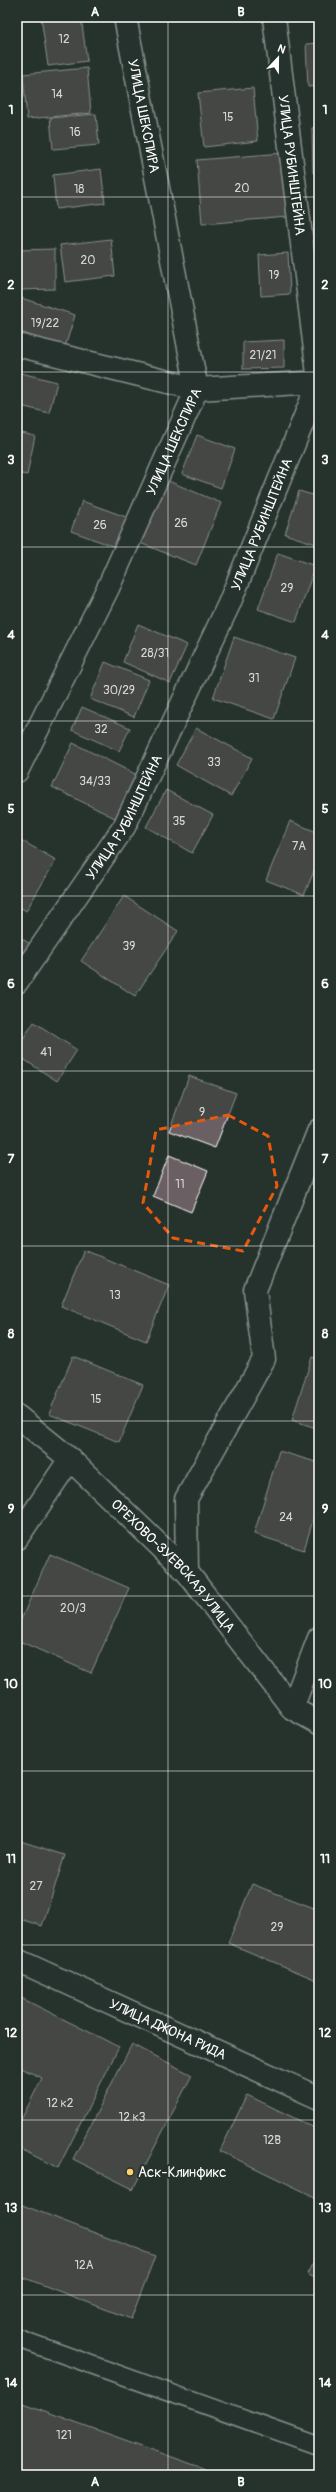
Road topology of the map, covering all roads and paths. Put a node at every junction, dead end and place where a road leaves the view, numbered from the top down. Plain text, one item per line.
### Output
1 (125, 17) edge
2 (274, 17) edge
3 (17, 345) edge
4 (319, 382) edge
5 (197, 389) junction
6 (17, 771) edge
7 (17, 982) edge
8 (319, 1130) edge
9 (17, 1416) edge
10 (70, 1459) junction
11 (17, 1538) edge
12 (187, 1572) junction
13 (319, 1638) edge
14 (292, 1708) junction
15 (319, 1723) edge
16 (17, 1960) edge
17 (319, 2098) edge
18 (17, 2338) edge
19 (319, 2446) edge

1 - 5 street, УЛИЦА ШЕКСПИРА
2 - 4 street, УЛИЦА РУБИНШТЕЙНА
3 - 5 street
4 - 5 street
4 - 7 street, УЛИЦА РУБИНШТЕЙНА
5 - 6 street, УЛИЦА ШЕКСПИРА
8 - 12 street
9 - 10 street, ОРЕХОВО-ЗУЕВСКАЯ УЛИЦА
10 - 11 street
10 - 12 street, ОРЕХОВО-ЗУЕВСКАЯ УЛИЦА
12 - 14 street, ОРЕХОВО-ЗУЕВСКАЯ УЛИЦА
13 - 14 street
14 - 15 street, ОРЕХОВО-ЗУЕВСКАЯ УЛИЦА
16 - 17 street, УЛИЦА ДЖОНА РИДА
18 - 19 lane

